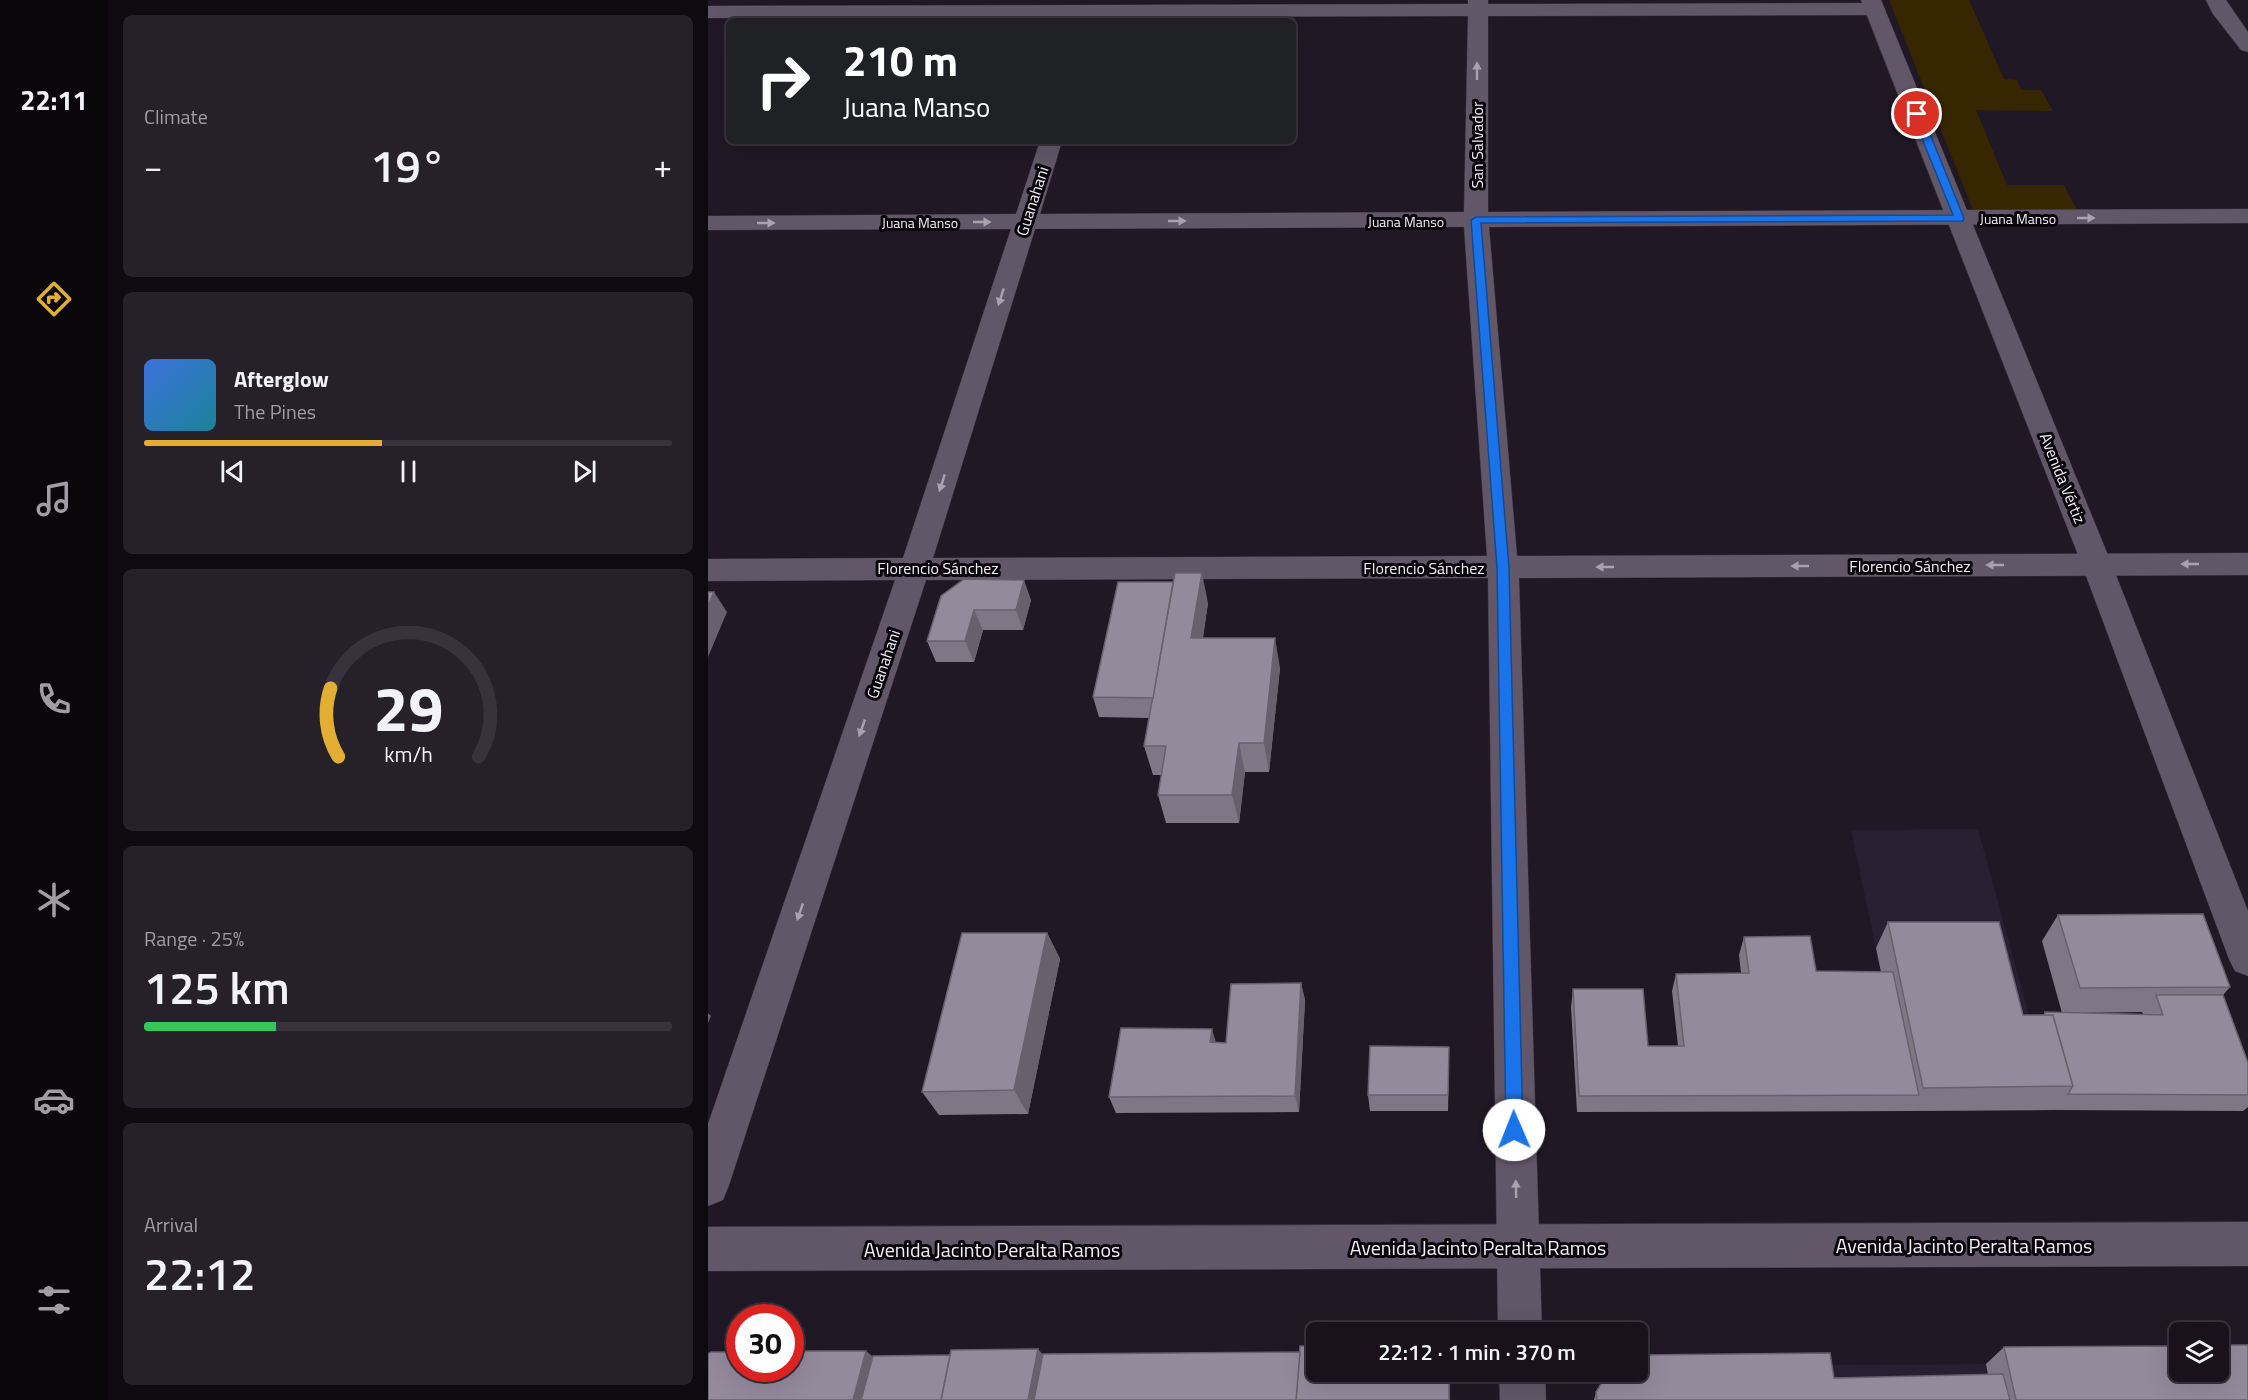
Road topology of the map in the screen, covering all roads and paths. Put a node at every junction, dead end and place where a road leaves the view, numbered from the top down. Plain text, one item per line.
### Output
1 (1478, 5) edge
2 (1873, 5) edge
3 (2219, 7) edge
4 (712, 10) edge
5 (1094, 10) edge
6 (2248, 12) edge
7 (2248, 46) edge
8 (1051, 144) edge
9 (2248, 216) edge
10 (1959, 218) junction
11 (1476, 220) junction
12 (1025, 222) junction
13 (708, 223) edge
14 (2248, 564) edge
15 (2097, 565) junction
16 (915, 567) junction
17 (1503, 568) junction
18 (708, 570) edge
19 (2248, 959) edge
20 (708, 1185) edge
21 (2248, 1244) edge
22 (1517, 1248) junction
23 (708, 1249) edge
24 (1520, 1322) edge
25 (1522, 1382) edge
26 (1523, 1400) edge

1 - 2 street
1 - 5 street
11 -> 1 street, San Salvador
2 - 10 street, Avenida Vértiz
3 - 6 street
3 - 7 street
4 - 5 street
8 - 12 street, Guanahani
10 -> 9 street, Juana Manso
10 - 11 street, Juana Manso
10 - 15 street, Avenida Vértiz
12 -> 11 street, Juana Manso
11 - 17 street, San Salvador
13 -> 12 street, Juana Manso
12 -> 16 street, Guanahani
14 -> 15 street, Florencio Sánchez
15 -> 17 street, Florencio Sánchez
15 - 19 street, Avenida Vértiz
16 - 17 street, Florencio Sánchez
16 - 18 street, Florencio Sánchez
16 -> 20 street, Guanahani
22 -> 17 street, San Salvador
21 - 22 street, Avenida Jacinto Peralta Ramos
22 - 23 street, Avenida Jacinto Peralta Ramos
22 - 24 street, San Salvador
25 - 26 street

